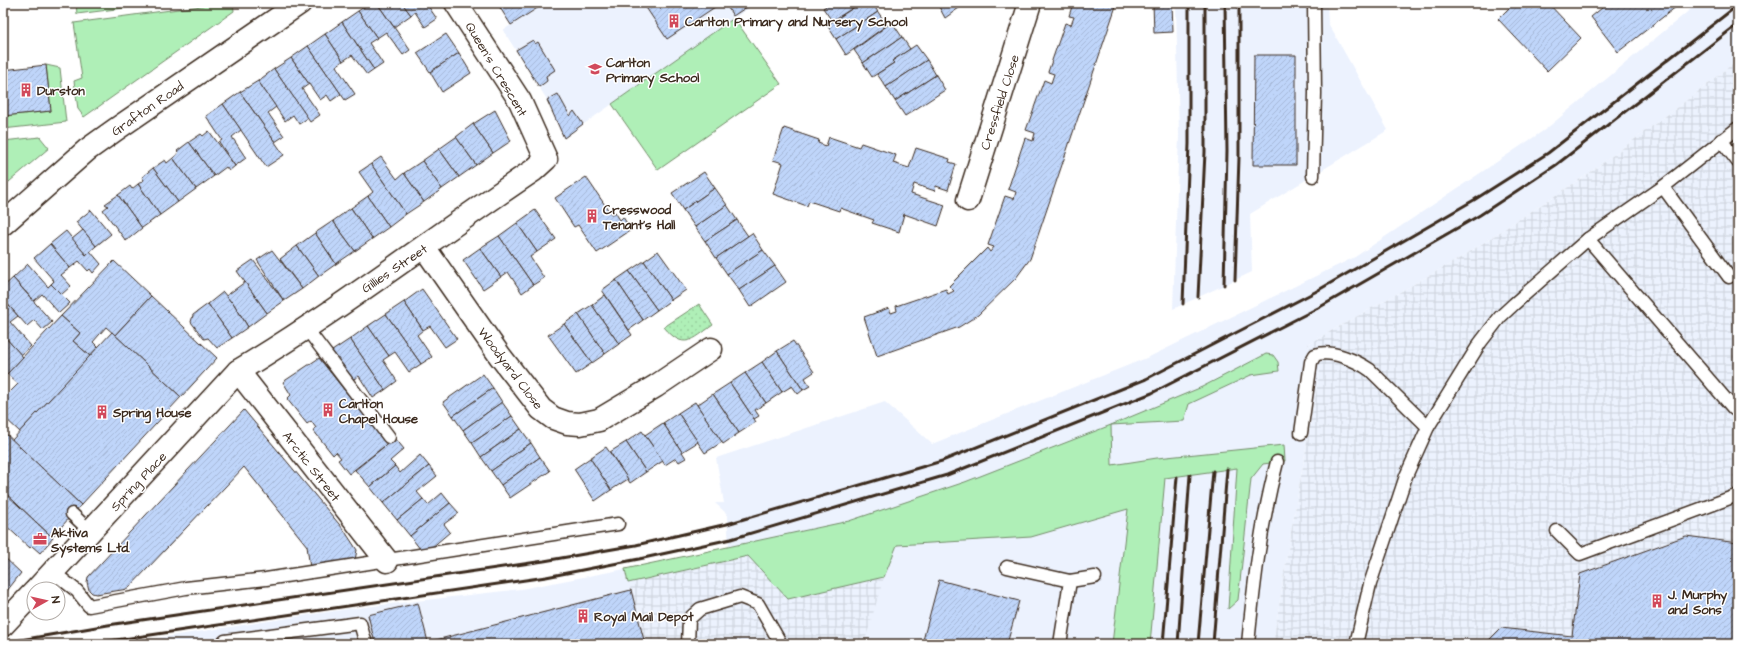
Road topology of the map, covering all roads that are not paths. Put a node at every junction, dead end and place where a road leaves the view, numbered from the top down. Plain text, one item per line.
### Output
1 (300, 3) edge
2 (456, 3) edge
3 (1030, 3) edge
4 (1314, 3) edge
5 (1738, 128) edge
6 (1721, 140) junction
7 (546, 158) joint
8 (1738, 162) edge
9 (1313, 176) dead end
10 (1663, 187) junction
11 (968, 200) dead end
12 (3, 224) edge
13 (1588, 239) junction
14 (424, 248) junction
15 (1729, 277) dead end
16 (306, 328) junction
17 (711, 349) dead end
18 (238, 371) junction
19 (1734, 409) dead end
20 (1428, 427) junction
21 (1301, 433) dead end
22 (388, 437) dead end
23 (1277, 462) dead end
24 (1738, 495) edge
25 (72, 514) dead end
26 (618, 524) dead end
27 (1557, 531) dead end
28 (91, 532) junction
29 (387, 561) junction
30 (1008, 567) dead end
31 (53, 572) junction
32 (1095, 577) dead end
33 (45, 581) edge
34 (1070, 581) junction
35 (26, 601) edge
36 (3, 625) edge
37 (222, 644) edge
38 (366, 644) edge
39 (688, 644) edge
40 (781, 644) edge
41 (1060, 644) edge
42 (1248, 644) edge
43 (1356, 644) edge

1 - 12 street, Grafton Road
2 - 7 street, Queen's Crescent
3 - 11 street, Cressfield Close
4 - 9 lane
5 - 6 lane
6 - 8 lane
6 - 10 lane
7 - 14 street, Gillies Street
10 - 13 lane
10 - 15 lane
13 - 19 lane
13 - 20 lane
14 - 16 street, Gillies Street
14 - 17 street, Woodyard Close
16 - 18 street, Gillies Street
16 - 22 lane
18 - 28 street, Spring Place
18 - 29 street, Arctic Street
20 - 21 lane
20 - 43 lane
23 - 42 lane
24 - 27 lane
25 - 28 lane
26 - 29 lane
28 - 31 street, Spring Place
29 - 31 lane
30 - 34 lane
31 - 33 street, Spring Place
32 - 34 lane
34 - 41 lane
35 - 36 street
37 - 38 lane
39 - 40 lane

